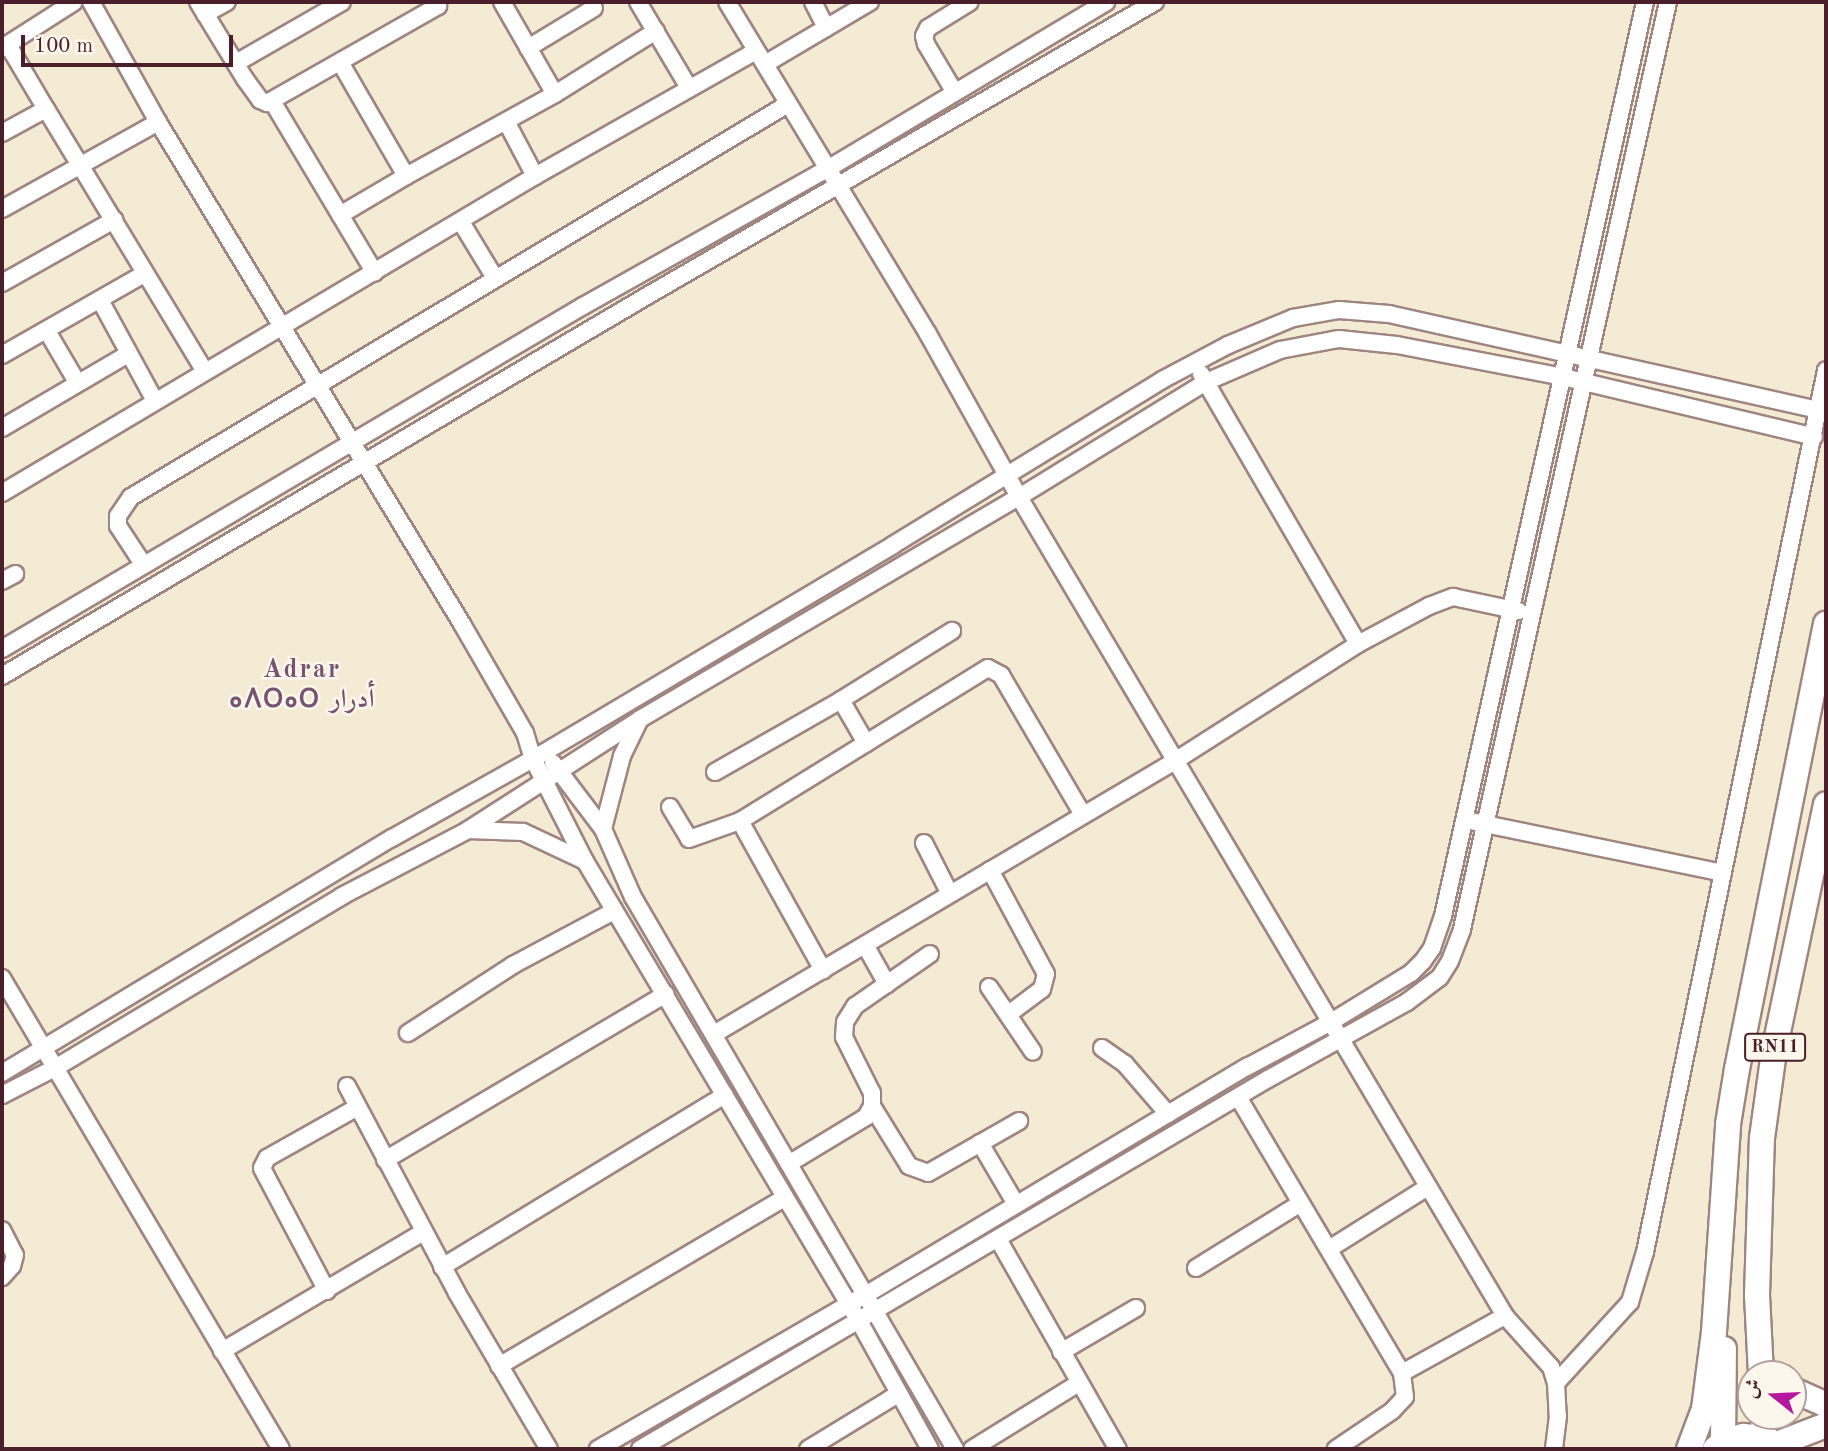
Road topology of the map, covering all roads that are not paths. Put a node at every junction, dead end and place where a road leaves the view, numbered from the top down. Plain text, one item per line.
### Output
1 (74, 2) edge
2 (91, 2) edge
3 (227, 2) edge
4 (342, 2) edge
5 (502, 2) edge
6 (638, 2) edge
7 (727, 2) edge
8 (870, 2) edge
9 (970, 2) edge
10 (1155, 2) edge
11 (1646, 2) edge
12 (1668, 2) edge
13 (439, 3) edge
14 (816, 3) edge
15 (1096, 4) edge
16 (201, 8) edge
17 (594, 8) dead end
18 (826, 28) junction
19 (1105, 30) junction
20 (656, 31) junction
21 (5, 47) edge
22 (528, 48) junction
23 (760, 58) junction
24 (340, 62) junction
25 (236, 63) junction
26 (689, 88) junction
27 (954, 91) junction
28 (555, 94) junction
29 (272, 101) junction
30 (788, 104) junction
31 (46, 109) junction
32 (158, 122) junction
33 (507, 123) junction
34 (2, 133) edge
35 (79, 164) junction
36 (829, 168) junction
37 (406, 176) junction
38 (535, 176) junction
39 (839, 186) junction
40 (2, 209) edge
41 (340, 215) junction
42 (114, 220) junction
43 (461, 222) junction
44 (375, 273) junction
45 (144, 274) junction
46 (495, 278) junction
47 (2, 283) edge
48 (100, 300) junction
49 (284, 327) junction
50 (47, 331) junction
51 (4, 350) edge
52 (128, 354) junction
53 (1568, 354) junction
54 (1588, 359) junction
55 (1194, 363) junction
56 (1826, 370) edge
57 (205, 372) junction
58 (1563, 377) junction
59 (77, 382) junction
60 (1206, 382) junction
61 (1583, 382) junction
62 (319, 384) junction
63 (155, 401) junction
64 (1819, 410) junction
65 (2, 428) edge
66 (1814, 436) junction
67 (354, 443) junction
68 (365, 463) junction
69 (1007, 477) junction
70 (2, 493) edge
71 (1019, 497) junction
72 (143, 564) junction
73 (1511, 609) junction
74 (1531, 614) junction
75 (1826, 624) edge
76 (952, 631) dead end
77 (1358, 644) junction
78 (2, 649) edge
79 (2, 676) edge
80 (841, 700) junction
81 (640, 719) junction
82 (866, 743) junction
83 (539, 756) junction
84 (1175, 761) junction
85 (715, 772) dead end
86 (551, 775) junction
87 (1826, 804) edge
88 (670, 807) dead end
89 (1083, 815) junction
90 (1464, 820) junction
91 (740, 821) junction
92 (1484, 824) junction
93 (603, 829) junction
94 (468, 830) junction
95 (924, 843) dead end
96 (585, 861) junction
97 (990, 870) junction
98 (1723, 873) junction
99 (950, 894) junction
100 (1447, 897) junction
101 (1467, 901) junction
102 (614, 911) junction
103 (864, 945) junction
104 (930, 954) dead end
105 (822, 970) junction
106 (2, 978) edge
107 (887, 984) junction
108 (989, 987) dead end
109 (666, 994) junction
110 (1009, 1014) junction
111 (1331, 1022) junction
112 (408, 1033) dead end
113 (714, 1034) junction
114 (1341, 1040) junction
115 (1102, 1048) dead end
116 (44, 1050) junction
117 (1033, 1052) dead end
118 (55, 1068) junction
119 (2, 1073) edge
120 (347, 1086) dead end
121 (2, 1095) edge
122 (725, 1096) junction
123 (1238, 1097) junction
124 (872, 1106) junction
125 (356, 1108) junction
126 (1168, 1114) junction
127 (1019, 1121) dead end
128 (980, 1143) junction
129 (385, 1160) junction
130 (790, 1163) junction
131 (1428, 1186) junction
132 (784, 1198) junction
133 (1016, 1203) junction
134 (1301, 1203) junction
135 (2, 1230) edge
136 (423, 1232) junction
137 (998, 1239) junction
138 (1329, 1249) junction
139 (442, 1267) junction
140 (1196, 1268) dead end
141 (2, 1277) edge
142 (327, 1291) junction
143 (867, 1294) junction
144 (1718, 1297) junction
145 (849, 1305) junction
146 (1136, 1308) dead end
147 (877, 1311) junction
148 (1505, 1316) junction
149 (859, 1321) junction
150 (1758, 1331) junction
151 (222, 1351) junction
152 (1061, 1352) junction
153 (1760, 1360) edge
154 (1768, 1360) edge
155 (499, 1366) junction
156 (1402, 1373) junction
157 (1079, 1383) junction
158 (1556, 1383) junction
159 (898, 1394) junction
160 (1807, 1396) edge
161 (1826, 1405) edge
162 (1826, 1425) edge
163 (1771, 1437) edge
164 (826, 1445) edge
165 (1719, 1446) edge
166 (281, 1449) edge
167 (549, 1449) edge
168 (598, 1449) edge
169 (640, 1449) edge
170 (808, 1449) edge
171 (930, 1449) edge
172 (955, 1449) edge
173 (972, 1449) edge
174 (1118, 1449) edge
175 (1336, 1449) edge
176 (1554, 1449) edge
177 (1689, 1449) edge

1 - 21 street
2 - 32 street
3 - 16 street
4 - 25 street
5 - 22 street
6 - 20 street
7 - 23 street
8 - 18 street
9 - 27 street
10 - 19 street
11 - 53 street
12 - 54 street
13 - 24 street
14 - 18 street
15 - 19 street
15 - 27 street
16 - 25 street
17 - 22 street
18 - 23 street
19 - 39 street
20 - 26 street
20 - 28 street
21 - 31 street
22 - 28 street
23 - 26 street
23 - 30 street
24 - 29 street
24 - 37 street
25 - 29 street
26 - 38 street
27 - 36 street
28 - 33 street
29 - 41 street
30 - 36 street
30 - 46 street
31 - 34 street
31 - 35 street
32 - 35 street
32 - 49 street
33 - 37 street
33 - 38 street
35 - 40 street
35 - 42 street
36 - 39 street
36 - 67 street
37 - 41 street
38 - 43 street
39 - 68 street
39 - 69 street
41 - 44 street
42 - 45 street
42 - 47 street
43 - 44 street
43 - 46 street
44 - 49 street
45 - 48 street
45 - 57 street
46 - 62 street
48 - 50 street
48 - 52 street
49 - 57 street
49 - 62 street
50 - 51 street
50 - 59 street
52 - 59 street
52 - 63 street
53 - 54 street
53 - 55 street
53 - 58 street
54 - 61 street
54 - 64 street
55 - 60 street
55 - 69 street
56 - 64 street
57 - 63 street
58 - 60 street
58 - 61 street
58 - 73 street
59 - 65 street
60 - 71 street
60 - 77 street
61 - 66 street
61 - 74 street
62 - 67 street
62 - 72 street
63 - 70 street
64 - 66 street
66 - 98 street
67 - 68 street
67 - 72 street
68 - 79 street
68 - 83 street
69 - 71 street
69 - 83 street
71 - 81 street
71 - 84 street
72 - 78 street
73 - 74 street
73 - 77 street
73 - 90 street
74 - 92 street
75 - 144 highway, RN11
76 - 80 street
77 - 84 street
80 - 82 street
80 - 85 street
81 - 86 street
81 - 93 street
82 - 89 street
82 - 91 street
83 - 86 street
83 - 116 street
84 - 89 street
84 - 111 street
86 - 93 street
86 - 94 street
86 - 96 street
87 - 150 highway, RN11
88 - 91 street
89 - 97 street
90 - 92 street
90 - 100 street
91 - 105 street
92 - 98 street
92 - 101 street
93 - 113 street
94 - 96 street
94 - 118 street
95 - 99 street
96 - 102 street
97 - 99 street
97 - 110 street
98 - 158 street
99 - 103 street
100 - 101 street
100 - 111 street
101 - 114 street
102 - 109 street
102 - 112 street
103 - 105 street
103 - 107 street
104 - 107 street
105 - 113 street
106 - 116 street
107 - 124 street
108 - 110 street
109 - 122 street
109 - 129 street
110 - 117 street
111 - 114 street
111 - 126 street
113 - 130 street
114 - 123 street
114 - 131 street
115 - 126 street
116 - 118 street
116 - 119 street
118 - 121 street
118 - 151 street
120 - 125 street
122 - 132 street
122 - 139 street
123 - 134 street
123 - 137 street
124 - 128 street
124 - 130 street
125 - 129 street
125 - 142 street
126 - 133 street
127 - 128 street
128 - 133 street
129 - 136 street
130 - 143 street
131 - 138 street
131 - 148 street
132 - 145 street
132 - 155 street
133 - 143 street
134 - 138 street
134 - 140 street
135 - 141 street
136 - 139 street
136 - 142 street
137 - 147 street
137 - 152 street
138 - 156 street
139 - 155 street
142 - 151 street
143 - 145 street
143 - 147 street
144 - 165 highway, RN11
144 - 177 highway
145 - 149 street
145 - 168 street
146 - 152 street
147 - 149 street
147 - 172 street
148 - 156 street
148 - 158 street
149 - 159 street
149 - 169 street
150 - 153 highway, RN11
150 - 154 highway
151 - 166 street
152 - 157 street
155 - 167 street
156 - 175 street
157 - 173 street
157 - 174 street
158 - 176 street
159 - 164 street
159 - 171 street
160 - 161 highway
162 - 163 highway
163 - 165 highway
164 - 170 street

